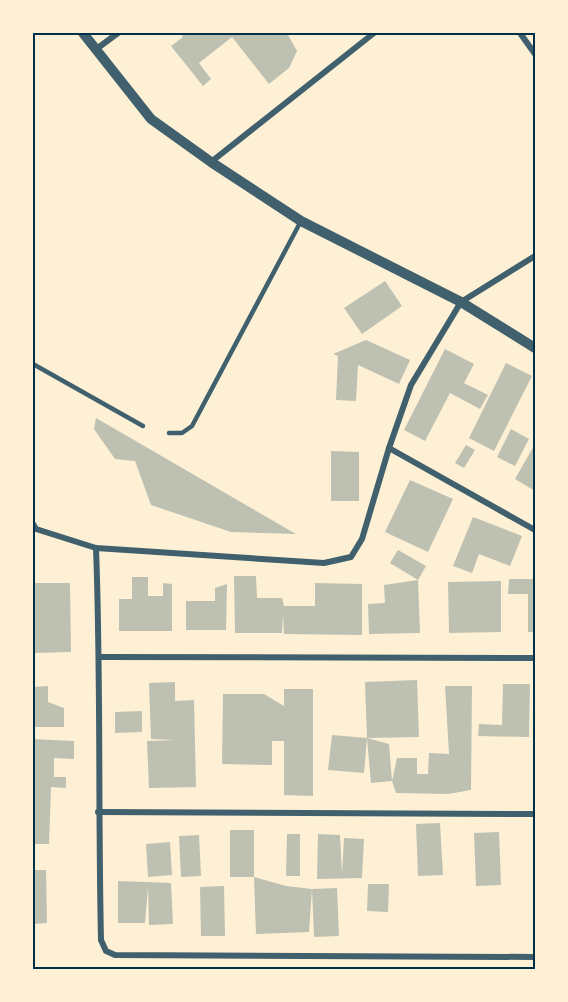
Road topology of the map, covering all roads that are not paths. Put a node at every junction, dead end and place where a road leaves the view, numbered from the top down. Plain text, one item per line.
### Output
1 (83, 33) edge
2 (118, 33) edge
3 (374, 33) edge
4 (520, 33) edge
5 (96, 51) junction
6 (535, 54) edge
7 (211, 162) junction
8 (301, 221) junction
9 (535, 256) edge
10 (461, 302) junction
11 (535, 348) edge
12 (33, 364) edge
13 (143, 426) dead end
14 (169, 433) dead end
15 (389, 448) junction
16 (33, 524) edge
17 (535, 530) edge
18 (96, 548) junction
19 (100, 657) junction
20 (535, 657) edge
21 (98, 812) junction
22 (535, 814) edge
23 (535, 957) edge

1 - 5 street
2 - 5 street
3 - 7 street
4 - 6 street
5 - 7 street
7 - 8 street
8 - 10 street
8 - 14 lane
9 - 10 street
10 - 11 street
10 - 15 street
12 - 13 lane
15 - 17 street
15 - 18 street
16 - 18 street
18 - 19 street
19 - 20 street
19 - 21 street
21 - 22 street
21 - 23 street

